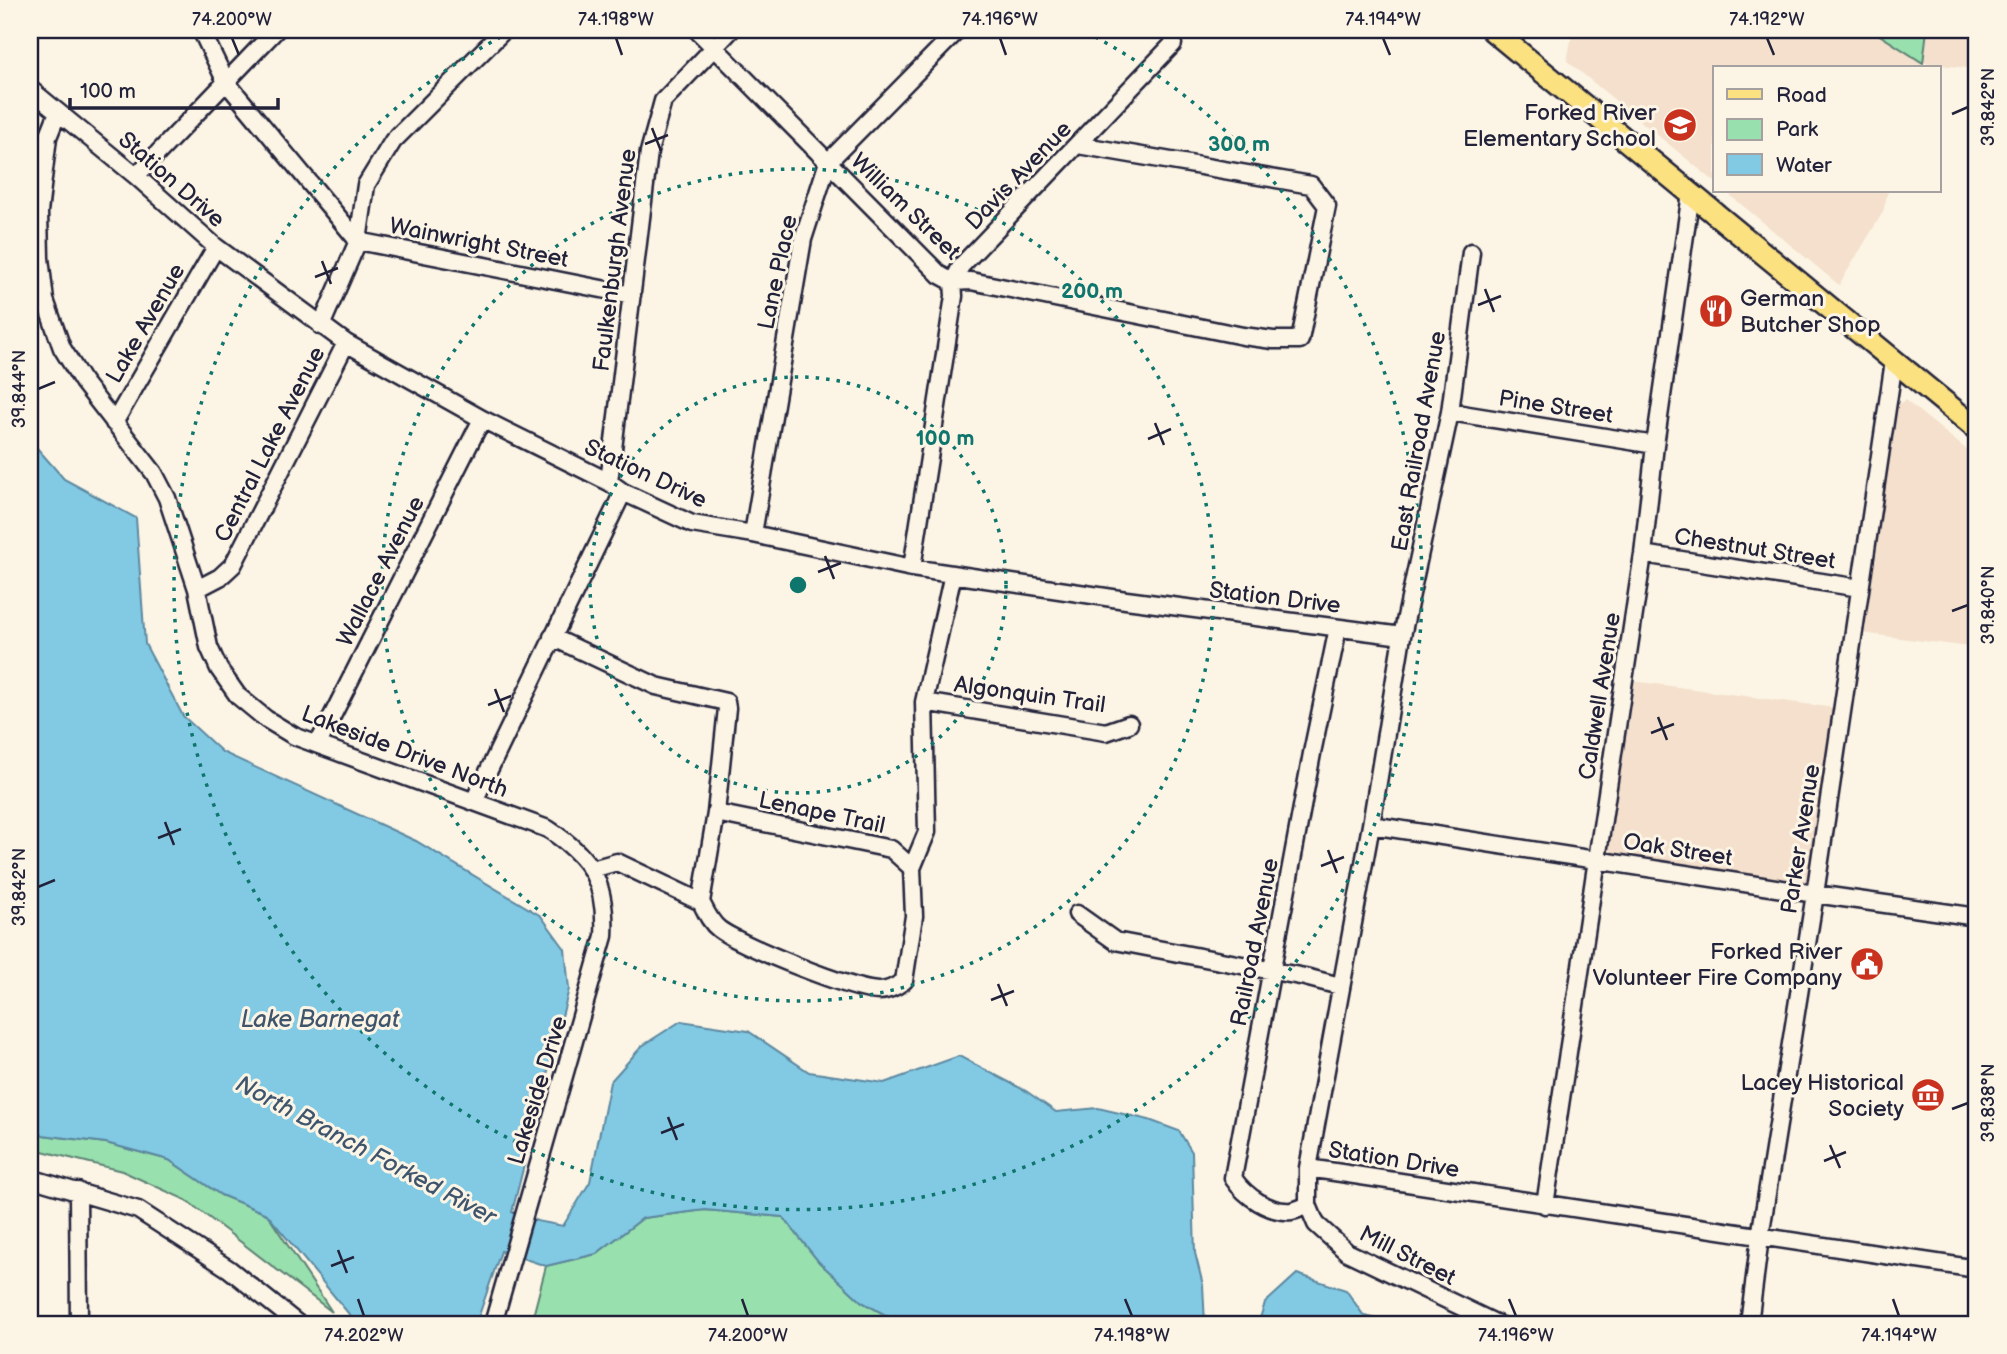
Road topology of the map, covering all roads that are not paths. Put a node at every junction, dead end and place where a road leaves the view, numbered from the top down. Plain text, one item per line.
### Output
1 (201, 30) edge
2 (276, 30) edge
3 (504, 30) edge
4 (697, 30) edge
5 (731, 30) edge
6 (958, 30) edge
7 (1492, 30) edge
8 (1173, 44) dead end
9 (714, 46) junction
10 (226, 82) junction
11 (30, 89) edge
12 (58, 112) junction
13 (1078, 145) junction
14 (828, 162) junction
15 (136, 176) junction
16 (1691, 192) junction
17 (358, 241) junction
18 (216, 247) junction
19 (1471, 252) dead end
20 (953, 282) junction
21 (632, 295) junction
22 (321, 326) junction
23 (346, 343) junction
24 (1894, 361) junction
25 (1450, 412) junction
26 (482, 419) junction
27 (114, 423) junction
28 (1977, 429) edge
29 (1655, 445) junction
30 (610, 482) junction
31 (624, 492) junction
32 (752, 534) junction
33 (1643, 554) junction
34 (912, 568) junction
35 (953, 574) junction
36 (1860, 588) junction
37 (197, 589) junction
38 (1338, 628) junction
39 (1402, 636) junction
40 (552, 637) junction
41 (924, 702) junction
42 (1129, 723) dead end
43 (318, 744) junction
44 (474, 801) junction
45 (716, 813) junction
46 (1371, 825) junction
47 (1597, 859) junction
48 (912, 868) junction
49 (592, 869) junction
50 (1815, 894) junction
51 (701, 902) junction
52 (1077, 914) dead end
53 (1977, 917) edge
54 (1271, 971) junction
55 (1340, 986) junction
56 (1308, 1168) junction
57 (30, 1178) edge
58 (78, 1191) junction
59 (1308, 1205) junction
60 (1545, 1205) junction
61 (1760, 1237) junction
62 (1977, 1269) edge
63 (79, 1324) edge
64 (298, 1324) edge
65 (493, 1324) edge
66 (1497, 1324) edge
67 (1749, 1324) edge

1 - 10 street
2 - 10 street
3 - 17 street
4 - 9 street, William Street
5 - 9 street, Faulkenburgh Avenue
6 - 14 street, Lane Place
7 - 16 main road
8 - 13 street, Davis Avenue
9 - 14 street, William Street
9 - 21 street, Faulkenburgh Avenue
10 - 15 street
10 - 17 street
11 - 12 street
12 - 15 street, Station Drive
12 - 27 street, Lakeside Drive North
13 - 20 street, Davis Avenue
13 - 20 street, William Street
14 - 20 street, William Street
14 - 32 street, Lane Place
15 - 18 street, Station Drive
16 - 24 main road
16 - 29 street, Caldwell Avenue
17 - 21 street, Wainwright Street
17 - 22 street
18 - 22 street, Station Drive
18 - 27 street, Lake Avenue
19 - 25 street, East Railroad Avenue
20 - 34 street
21 - 30 street, Faulkenburgh Avenue
22 - 23 street, Station Drive
23 - 26 street, Station Drive
23 - 37 street, Central Lake Avenue
24 - 28 main road
24 - 36 street, Parker Avenue
25 - 29 street, Pine Street
25 - 39 street, East Railroad Avenue
26 - 30 street, Station Drive
26 - 43 street, Wallace Avenue
27 - 37 street, Lakeside Drive North
29 - 33 street, Caldwell Avenue
30 - 31 street, Station Drive
31 - 32 street, Station Drive
31 - 40 street
32 - 34 street, Station Drive
33 - 36 street, Chestnut Street
33 - 47 street, Caldwell Avenue
34 - 35 street, Station Drive
35 - 38 street, Station Drive
35 - 41 street
36 - 50 street, Parker Avenue
37 - 43 street, Lakeside Drive North
38 - 39 street, Station Drive
38 - 54 street, Railroad Avenue
39 - 46 street, Station Drive
40 - 44 street
40 - 45 street
41 - 42 street, Algonquin Trail
41 - 48 street
43 - 44 street, Lakeside Drive North
44 - 49 street, Lakeside Drive North
45 - 48 street, Lenape Trail
45 - 51 street
46 - 47 street, Oak Street
46 - 55 street, Station Drive
47 - 50 street, Oak Street
47 - 60 street, Caldwell Avenue
48 - 51 street
49 - 51 street
49 - 65 street, Lakeside Drive
50 - 53 street, Oak Street
50 - 61 street, Parker Avenue
52 - 54 street
54 - 55 street
54 - 59 street, Railroad Avenue
55 - 56 street, Station Drive
56 - 59 street
56 - 60 street, Station Drive
57 - 58 street
58 - 63 street
58 - 64 street
59 - 66 street, Mill Street
60 - 61 street, Station Drive
61 - 62 street, Station Drive
61 - 67 street, Parker Avenue

